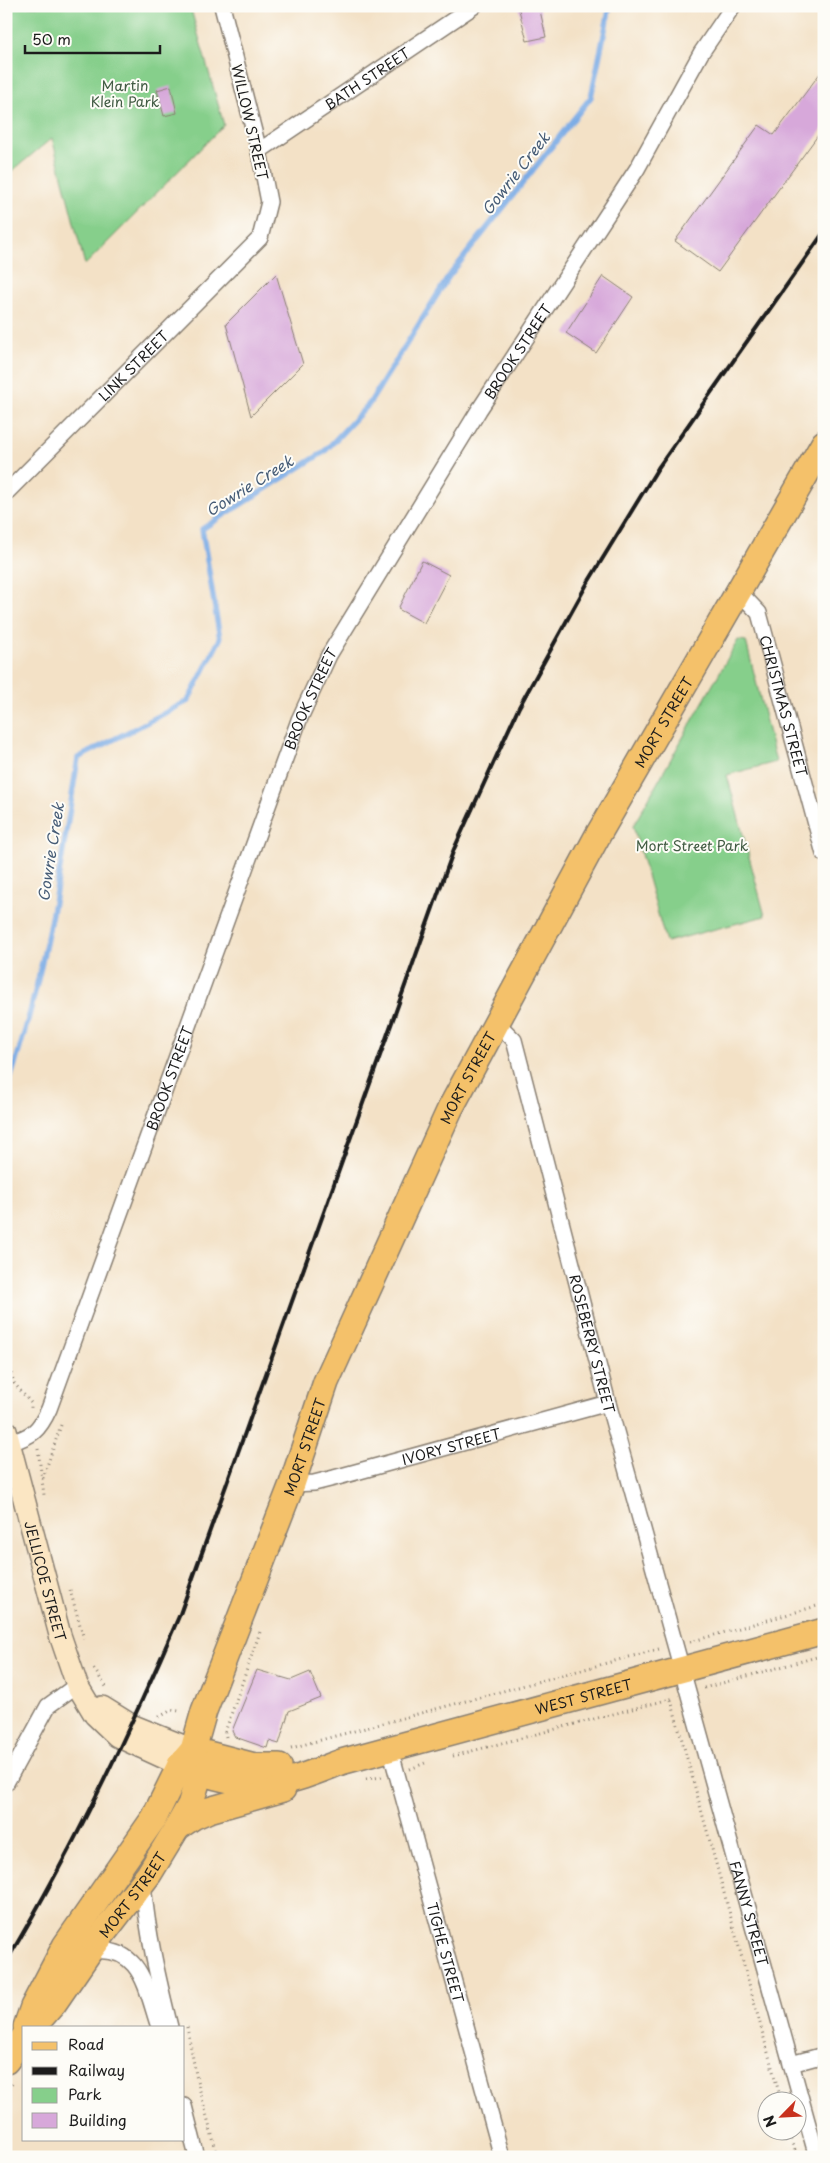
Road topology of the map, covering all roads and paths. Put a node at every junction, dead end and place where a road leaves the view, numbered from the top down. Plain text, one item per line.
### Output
1 (222, 6) edge
2 (474, 6) edge
3 (733, 6) edge
4 (259, 151) junction
5 (260, 238) joint
6 (824, 443) edge
7 (6, 492) edge
8 (739, 592) junction
9 (824, 854) edge
10 (496, 1022) junction
11 (6, 1354) edge
12 (608, 1403) junction
13 (63, 1418) dead end
14 (35, 1431) junction
15 (8, 1437) edge
16 (43, 1480) junction
17 (292, 1484) junction
18 (44, 1497) dead end
19 (70, 1588) dead end
20 (824, 1604) edge
21 (263, 1622) dead end
22 (824, 1631) edge
23 (85, 1644) dead end
24 (674, 1645) junction
25 (824, 1655) edge
26 (93, 1666) dead end
27 (681, 1670) junction
28 (82, 1691) junction
29 (111, 1693) dead end
30 (687, 1694) junction
31 (671, 1700) junction
32 (179, 1711) dead end
33 (153, 1716) dead end
34 (228, 1742) dead end
35 (287, 1749) dead end
36 (390, 1749) junction
37 (452, 1756) dead end
38 (434, 1761) dead end
39 (341, 1762) junction
40 (191, 1763) junction
41 (311, 1773) junction
42 (396, 1773) junction
43 (364, 1779) dead end
44 (6, 1783) edge
45 (177, 1828) junction
46 (143, 1883) junction
47 (89, 1952) junction
48 (186, 2024) dead end
49 (27, 2026) edge
50 (32, 2026) edge
51 (159, 2026) edge
52 (170, 2026) edge
53 (22, 2037) edge
54 (824, 2055) edge
55 (6, 2061) edge
56 (791, 2064) junction
57 (778, 2090) edge
58 (185, 2110) edge
59 (792, 2140) edge
60 (197, 2157) edge
61 (218, 2157) edge
62 (502, 2157) edge
63 (797, 2157) edge
64 (816, 2157) edge

1 - 4 street, WILLOW STREET
2 - 4 street, BATH STREET
3 - 14 street, BROOK STREET
4 - 5 street, WILLOW STREET
5 - 7 street, LINK STREET
6 - 8 main road, MORT STREET
8 - 9 street, CHRISTMAS STREET
8 - 10 main road, MORT STREET
10 - 12 street, ROSEBERRY STREET
10 - 17 main road, MORT STREET
11 - 14 path
12 - 17 street, IVORY STREET
12 - 24 street, ROSEBERRY STREET
13 - 16 path
14 - 15 street, BROOK STREET
14 - 16 path
15 - 28 main road, JELLICOE STREET
16 - 18 path
17 - 40 main road, MORT STREET
19 - 23 path
20 - 24 path
21 - 34 path
22 - 27 main road, WEST STREET
24 - 27 street, ROSEBERRY STREET
24 - 35 path
25 - 30 path
26 - 29 path
27 - 30 street, FANNY STREET
27 - 36 main road, WEST STREET
28 - 40 main road
28 - 44 street
30 - 31 path
30 - 56 street, FANNY STREET
31 - 37 path
31 - 57 path
32 - 33 path
36 - 39 main road, WEST STREET
36 - 42 street, TIGHE STREET
38 - 42 path
39 - 40 main road, WEST STREET
39 - 41 main road, WEST STREET
40 - 41 main road, WEST STREET
40 - 45 main road, MORT STREET
40 - 49 main road, MORT STREET
41 - 45 main road
42 - 43 path
42 - 62 street, TIGHE STREET
45 - 46 main road, MORT STREET
46 - 47 main road, MORT STREET
46 - 52 street
47 - 50 main road, MORT STREET
47 - 51 street
48 - 61 path
53 - 55 main road, MORT STREET
54 - 56 street
56 - 64 street, FANNY STREET
58 - 60 street
59 - 63 path

